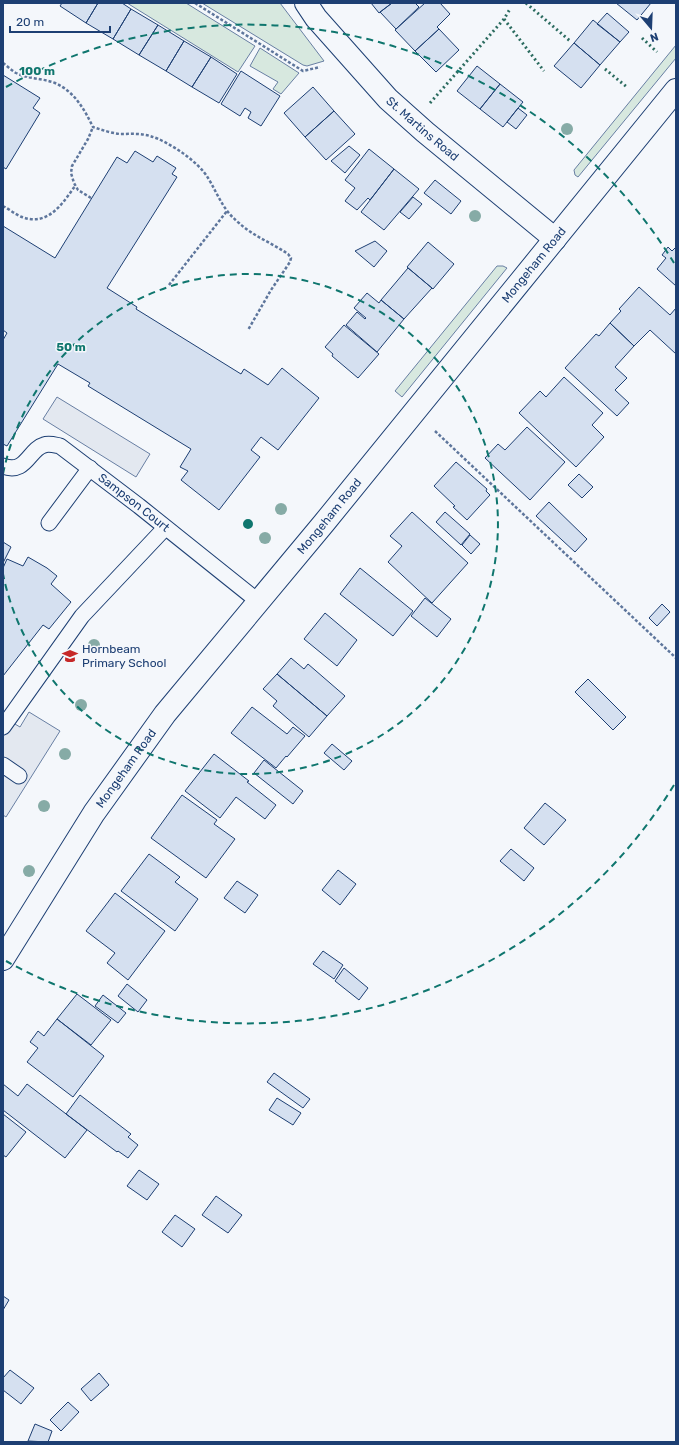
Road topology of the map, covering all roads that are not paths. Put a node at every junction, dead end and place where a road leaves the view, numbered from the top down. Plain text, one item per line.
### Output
1 (306, 3) edge
2 (676, 90) edge
3 (555, 239) junction
4 (3, 466) edge
5 (90, 468) junction
6 (49, 523) dead end
7 (165, 528) junction
8 (259, 602) junction
9 (3, 727) edge
10 (3, 766) edge
11 (19, 776) dead end
12 (3, 958) edge

1 - 3 street, St. Martins Road
2 - 3 street, Mongeham Road
3 - 8 street, Mongeham Road
4 - 5 lane, Sampson Court
5 - 6 lane
5 - 7 lane, Sampson Court
7 - 8 lane, Sampson Court
7 - 9 lane
8 - 12 street, Mongeham Road
10 - 11 lane

